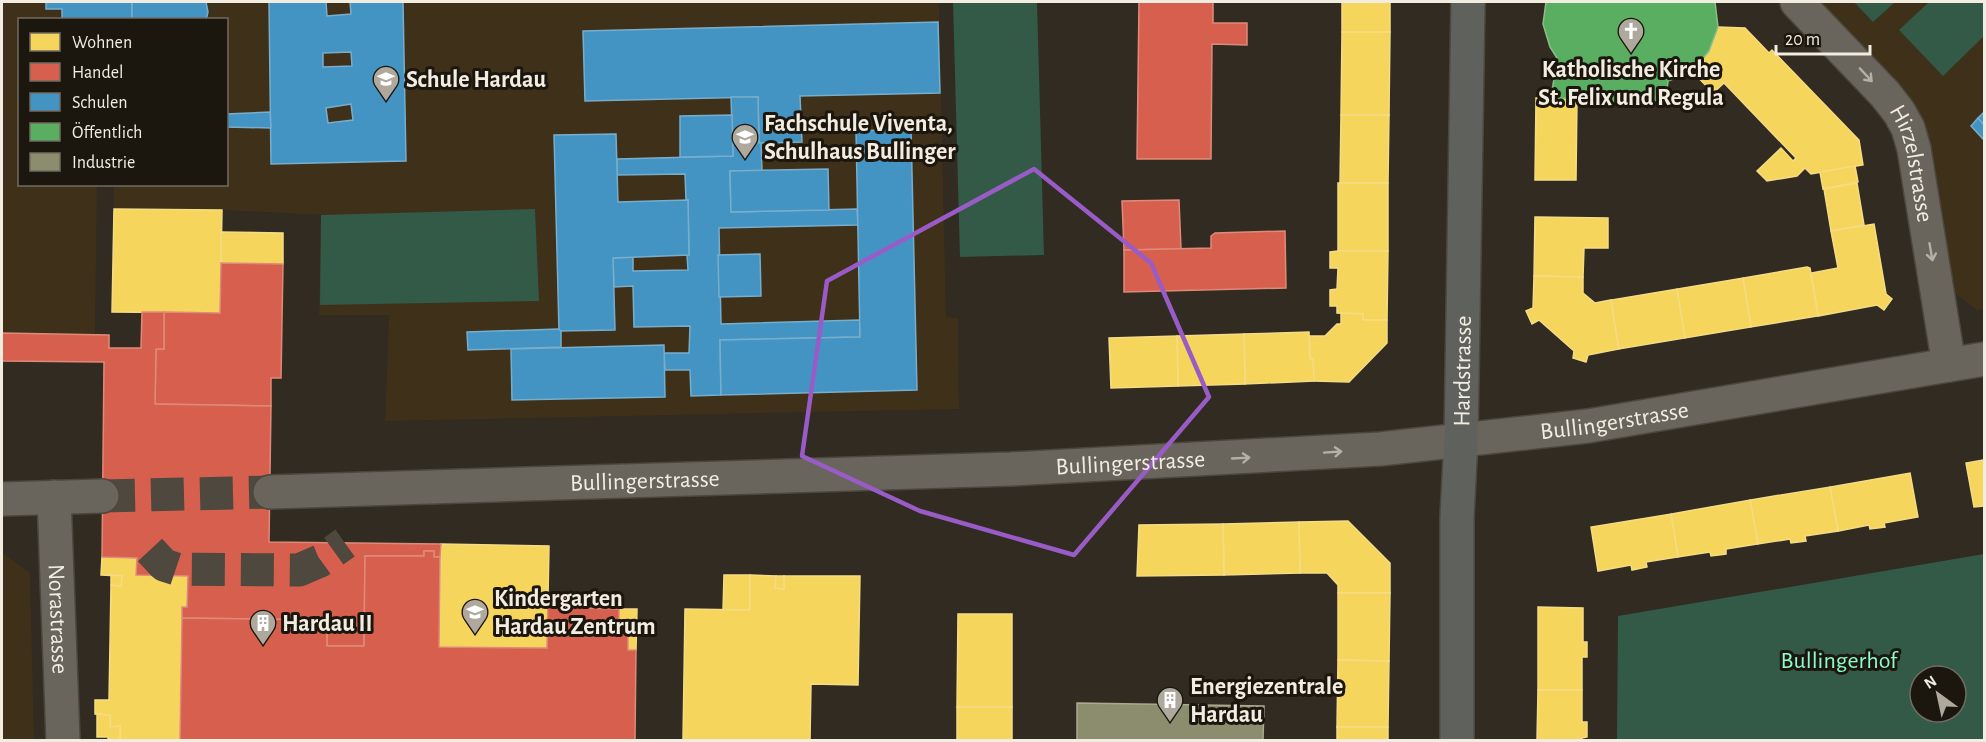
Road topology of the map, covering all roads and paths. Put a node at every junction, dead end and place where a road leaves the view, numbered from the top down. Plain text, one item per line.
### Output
1 (1468, 2) edge
2 (1797, 2) edge
3 (1984, 359) edge
4 (1949, 365) junction
5 (1461, 440) junction
6 (270, 492) tunnel mouth
7 (102, 496) tunnel mouth
8 (54, 498) junction
9 (2, 499) edge
10 (63, 741) edge
11 (1456, 741) edge

1 - 5 main road, Hardstrasse
2 -> 4 street, Hirzelstrasse
3 - 4 street, Bullingerstrasse
4 - 5 street, Bullingerstrasse
6 -> 5 street, Bullingerstrasse
5 - 11 main road, Hardstrasse
7 - 8 street
8 - 9 street
8 - 10 street, Norastrasse

